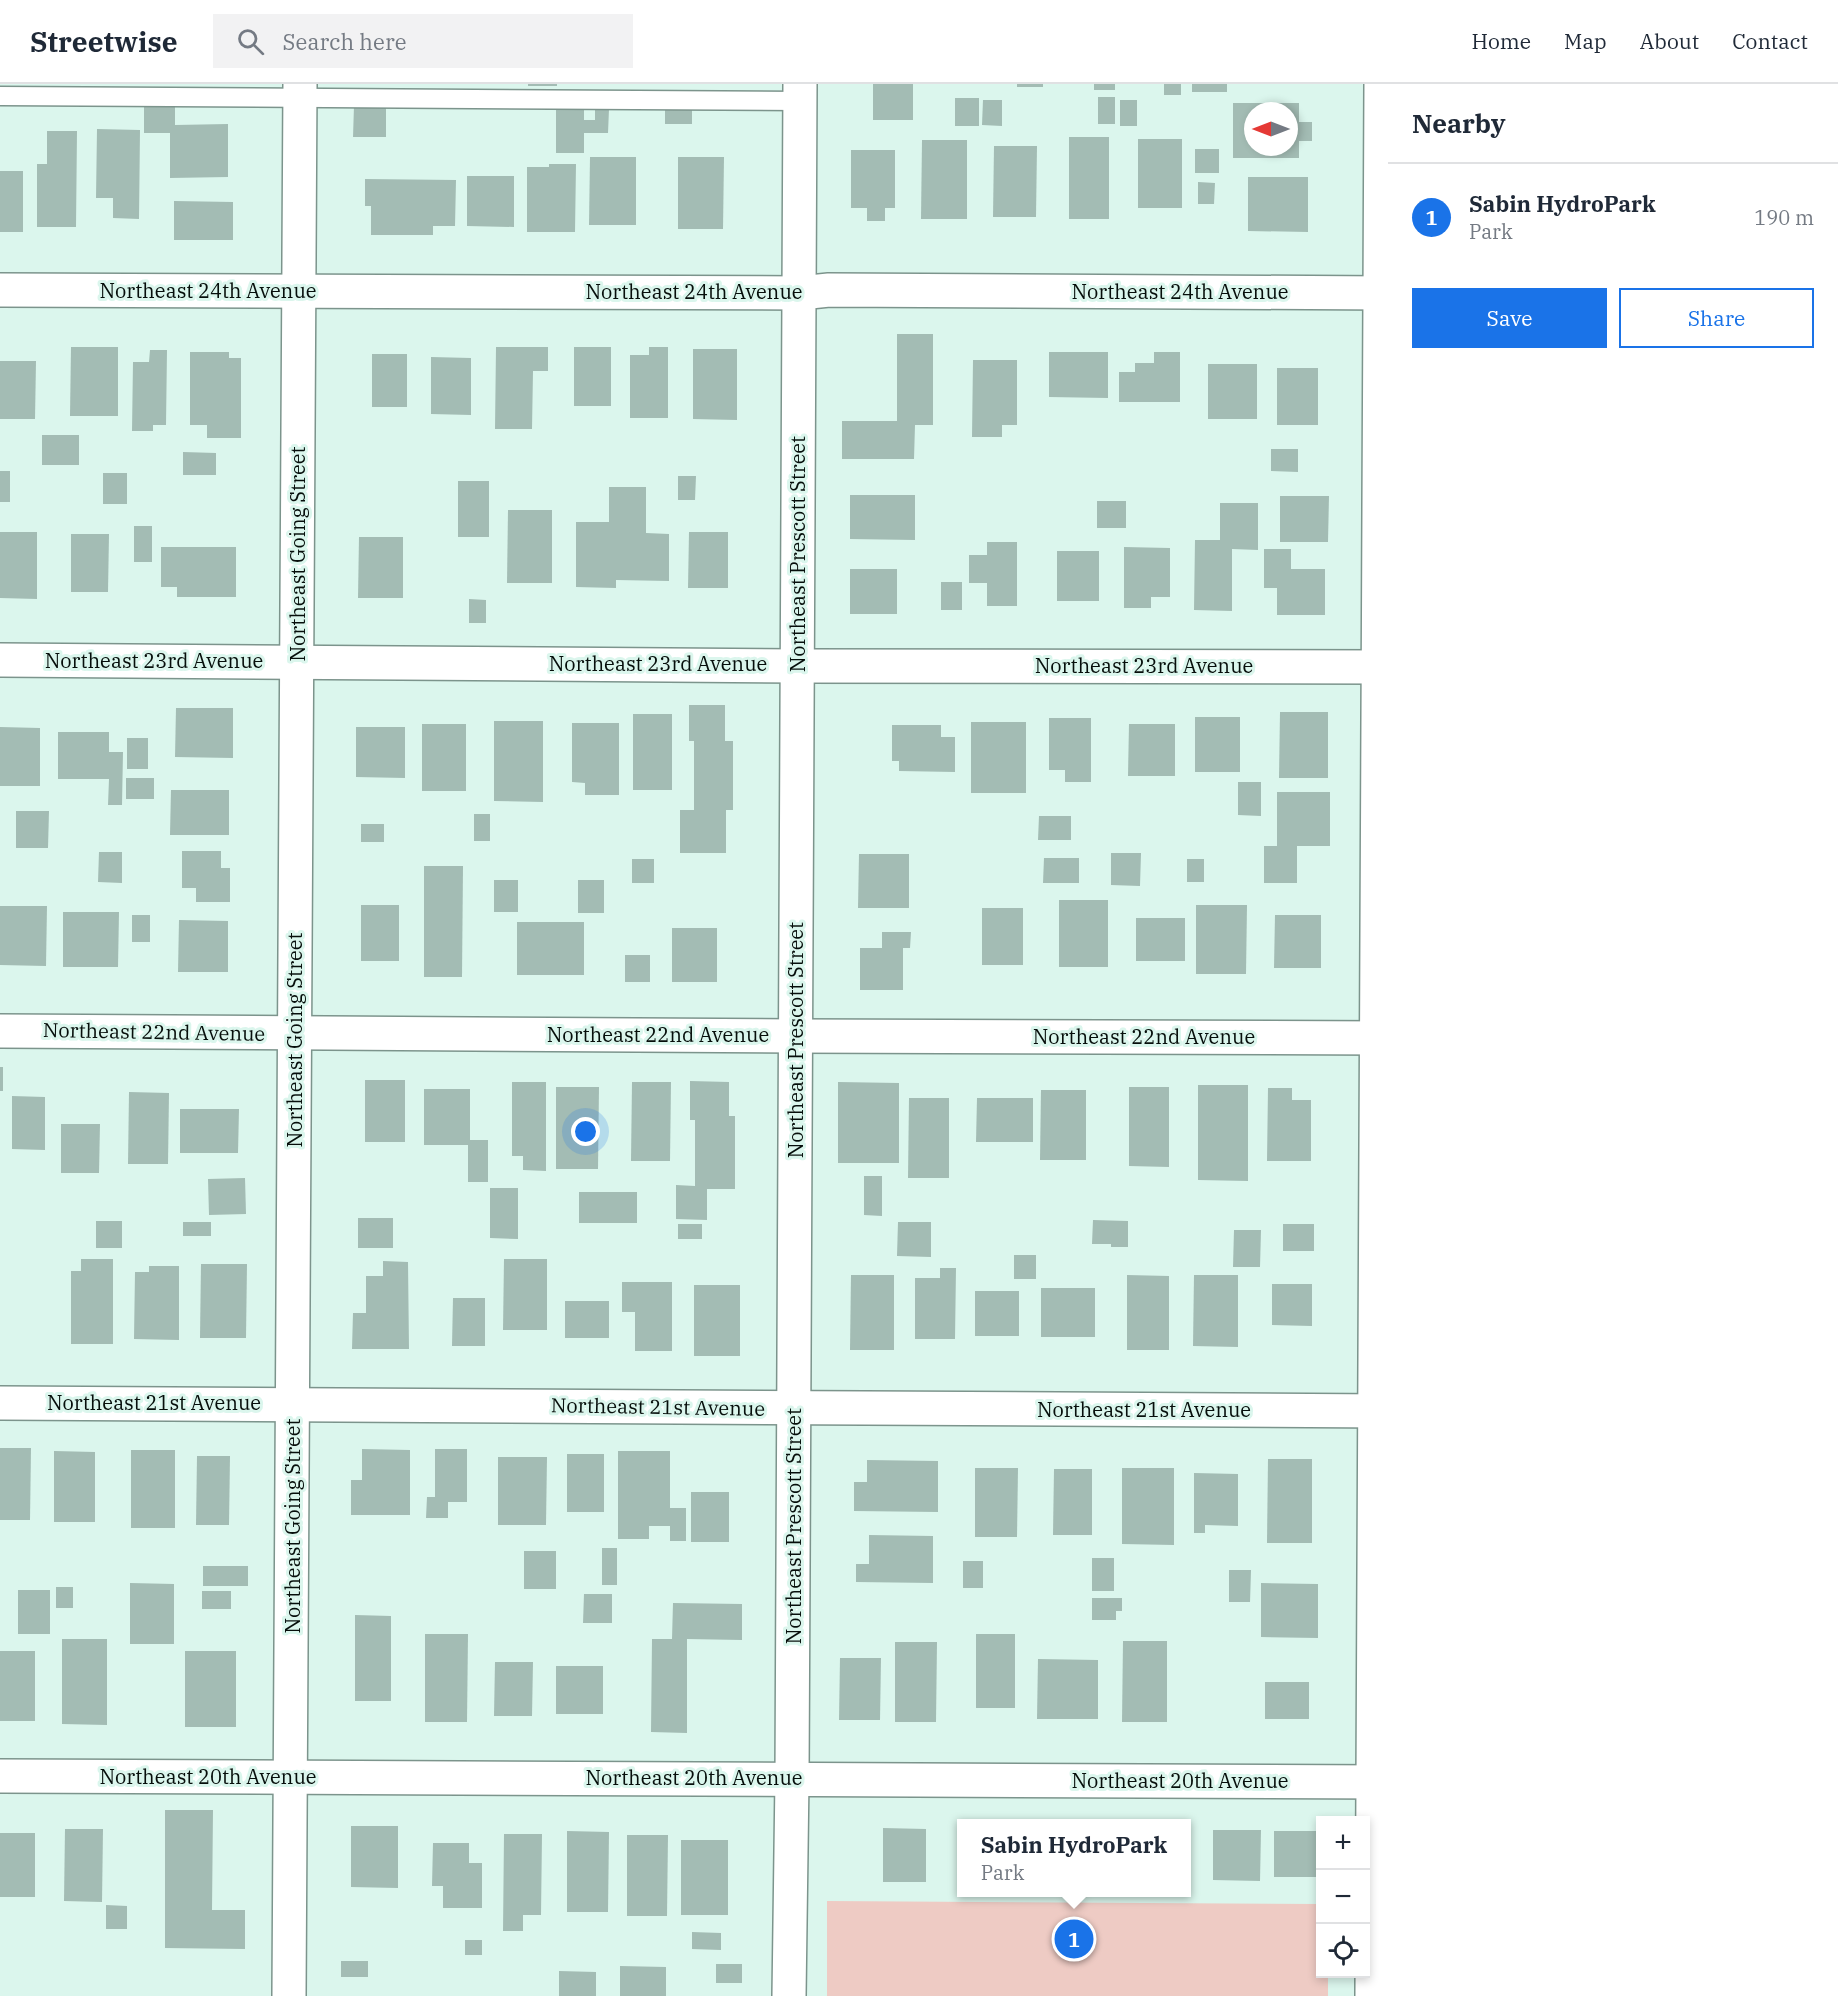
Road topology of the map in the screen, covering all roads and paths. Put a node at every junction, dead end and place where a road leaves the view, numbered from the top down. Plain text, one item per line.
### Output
1 (1381, 84) edge
2 (300, 91) edge
3 (800, 92) edge
4 (0, 96) edge
5 (0, 290) edge
6 (299, 292) junction
7 (1384, 292) edge
8 (800, 293) junction
9 (0, 660) edge
10 (297, 661) junction
11 (798, 666) junction
12 (1383, 667) edge
13 (0, 1031) edge
14 (295, 1033) junction
15 (796, 1036) junction
16 (1382, 1038) edge
17 (0, 1403) edge
18 (293, 1403) junction
19 (794, 1408) junction
20 (1382, 1411) edge
21 (0, 1776) edge
22 (291, 1777) junction
23 (792, 1778) junction
24 (1381, 1782) edge
25 (289, 1996) edge
26 (789, 1996) edge
27 (1372, 1996) edge

1 - 7 street
2 - 3 lane
2 - 4 lane
2 - 6 street, Northeast Going Street
3 - 8 street, Northeast Prescott Street
5 - 6 street, Northeast 24th Avenue
6 - 8 street, Northeast 24th Avenue
6 - 10 street, Northeast Going Street
7 - 8 street, Northeast 24th Avenue
7 - 12 street
8 - 11 street, Northeast Prescott Street
9 - 10 street, Northeast 23rd Avenue
10 - 11 street, Northeast 23rd Avenue
10 - 14 street, Northeast Going Street
11 - 12 street, Northeast 23rd Avenue
11 - 15 street, Northeast Prescott Street
12 - 16 street
13 - 14 street, Northeast 22nd Avenue
14 - 15 street, Northeast 22nd Avenue
14 - 18 street, Northeast Going Street
15 - 16 street, Northeast 22nd Avenue
15 - 19 street, Northeast Prescott Street
16 - 20 street
17 - 18 street, Northeast 21st Avenue
18 - 19 street, Northeast 21st Avenue
18 - 22 street, Northeast Going Street
19 - 20 street, Northeast 21st Avenue
19 - 23 street, Northeast Prescott Street
20 - 24 street
21 - 22 street, Northeast 20th Avenue
22 - 23 street, Northeast 20th Avenue
22 - 25 street, Northeast Going Street
23 - 24 street, Northeast 20th Avenue
23 - 26 street, Northeast Prescott Street
24 - 27 street

